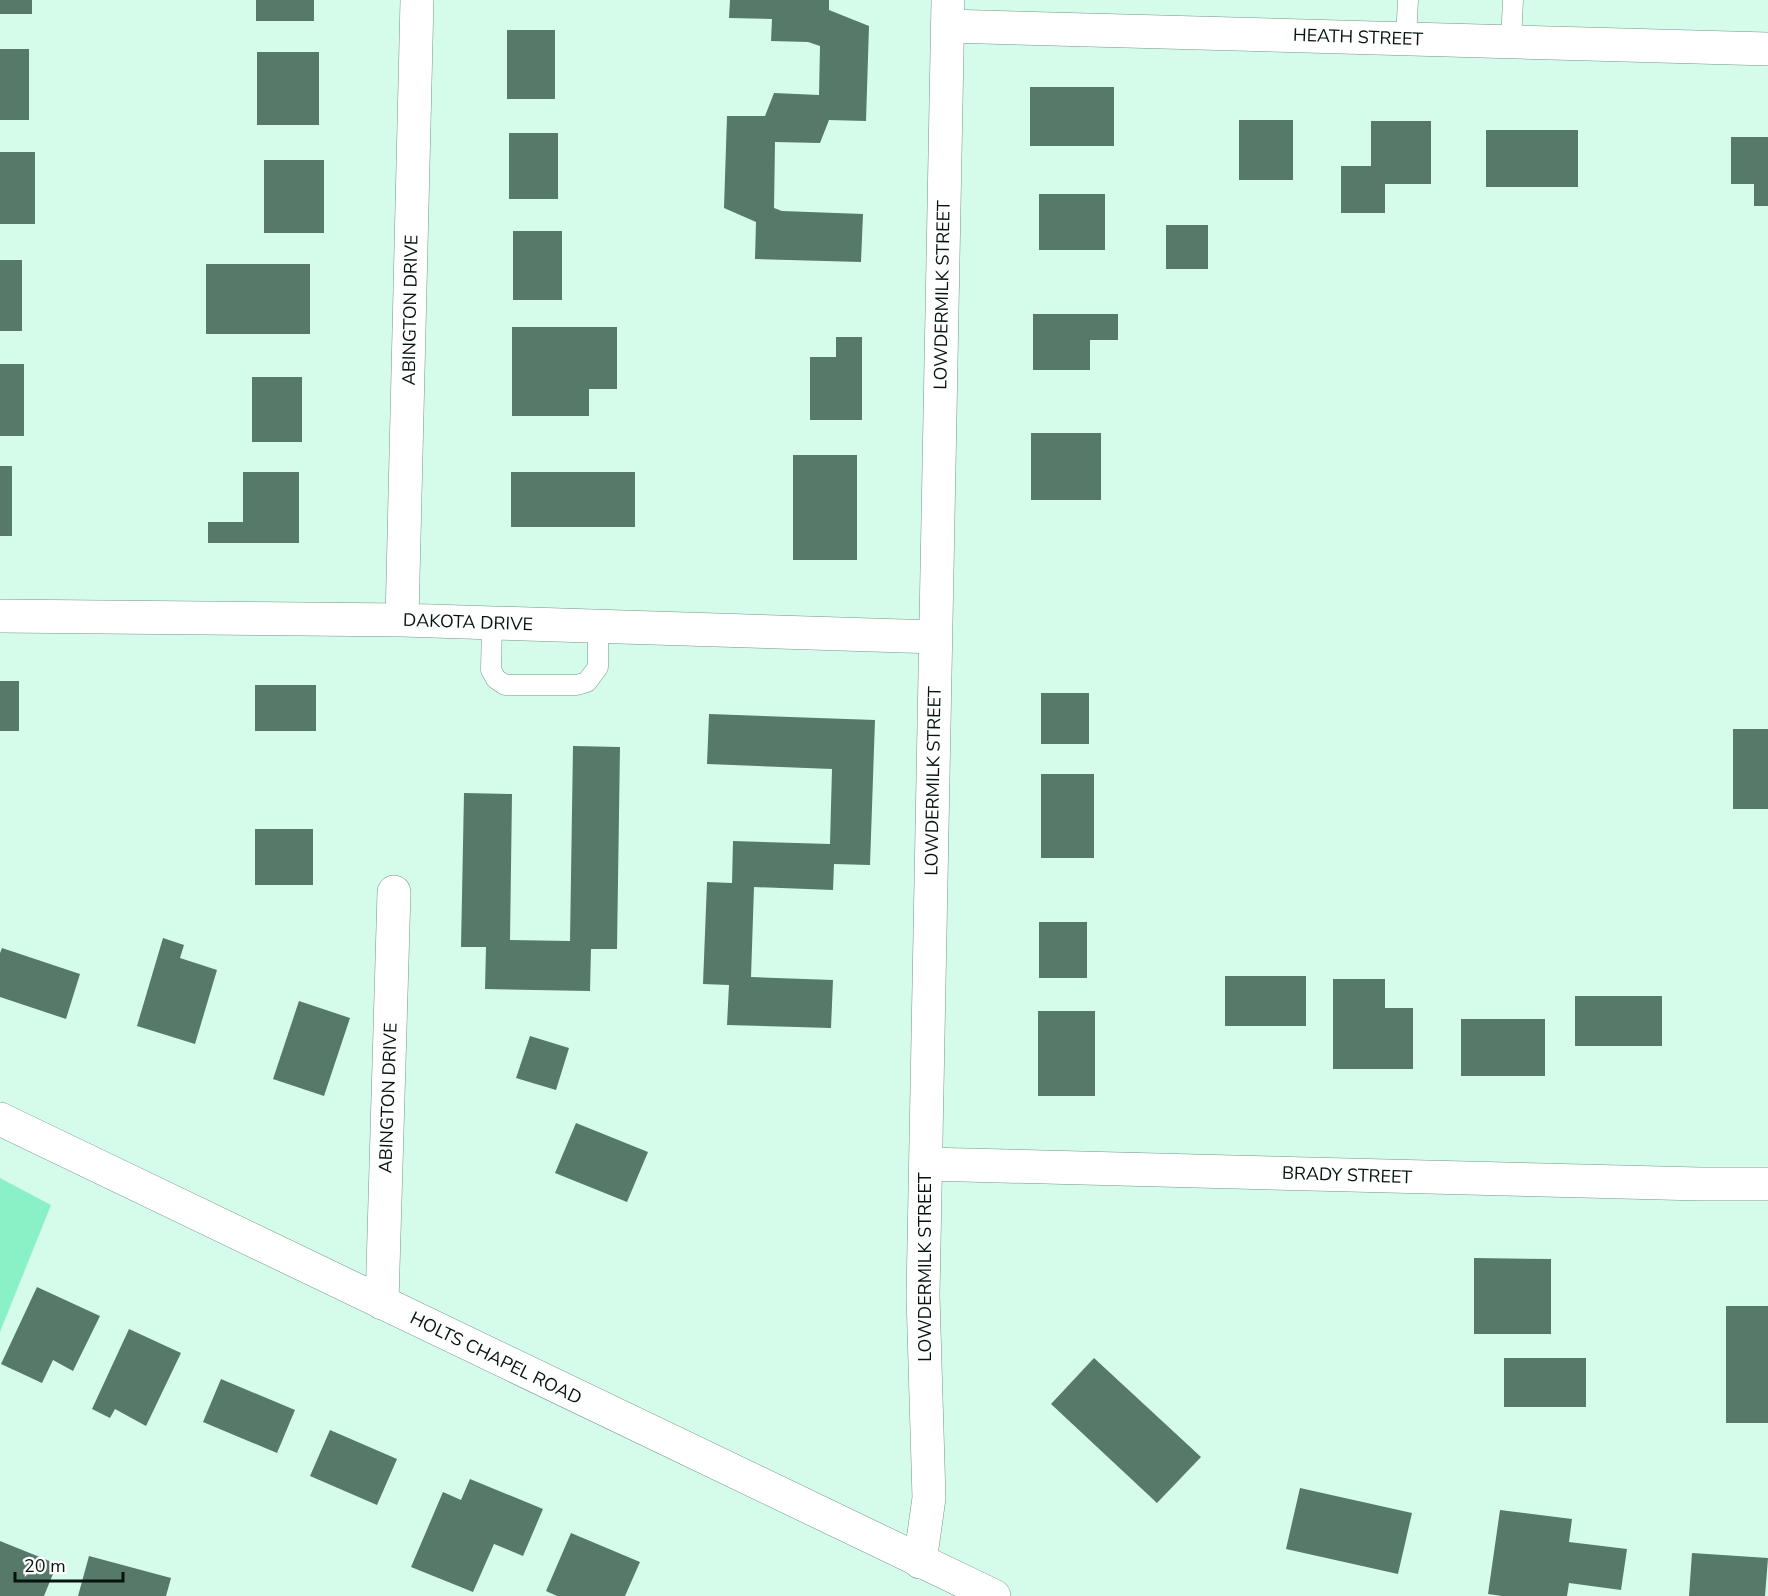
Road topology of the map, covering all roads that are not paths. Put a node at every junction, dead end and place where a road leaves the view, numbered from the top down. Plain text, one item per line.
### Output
1 (417, 0) edge
2 (1408, 0) edge
3 (1513, 0) edge
4 (947, 13) edge
5 (1406, 39) junction
6 (1511, 42) junction
7 (1768, 50) edge
8 (0, 616) edge
9 (402, 620) junction
10 (492, 623) junction
11 (598, 626) junction
12 (936, 637) junction
13 (394, 892) dead end
14 (0, 1119) edge
15 (926, 1164) junction
16 (1768, 1184) edge
17 (382, 1303) junction
18 (920, 1562) junction
19 (994, 1596) edge

1 - 9 street, ABINGTON DRIVE
2 - 5 lane
3 - 6 lane
4 - 5 street, HEATH STREET
4 - 12 street, LOWDERMILK STREET
5 - 6 street, HEATH STREET
6 - 7 street, HEATH STREET
8 - 9 street, DAKOTA DRIVE
9 - 10 street, DAKOTA DRIVE
10 - 11 street, DAKOTA DRIVE
10 - 11 lane
11 - 12 street, DAKOTA DRIVE
12 - 15 street, LOWDERMILK STREET
13 - 17 street, ABINGTON DRIVE
14 - 17 street, HOLTS CHAPEL ROAD
15 - 16 street, BRADY STREET
15 - 18 street, LOWDERMILK STREET
17 - 18 street, HOLTS CHAPEL ROAD
18 - 19 street, HOLTS CHAPEL ROAD

